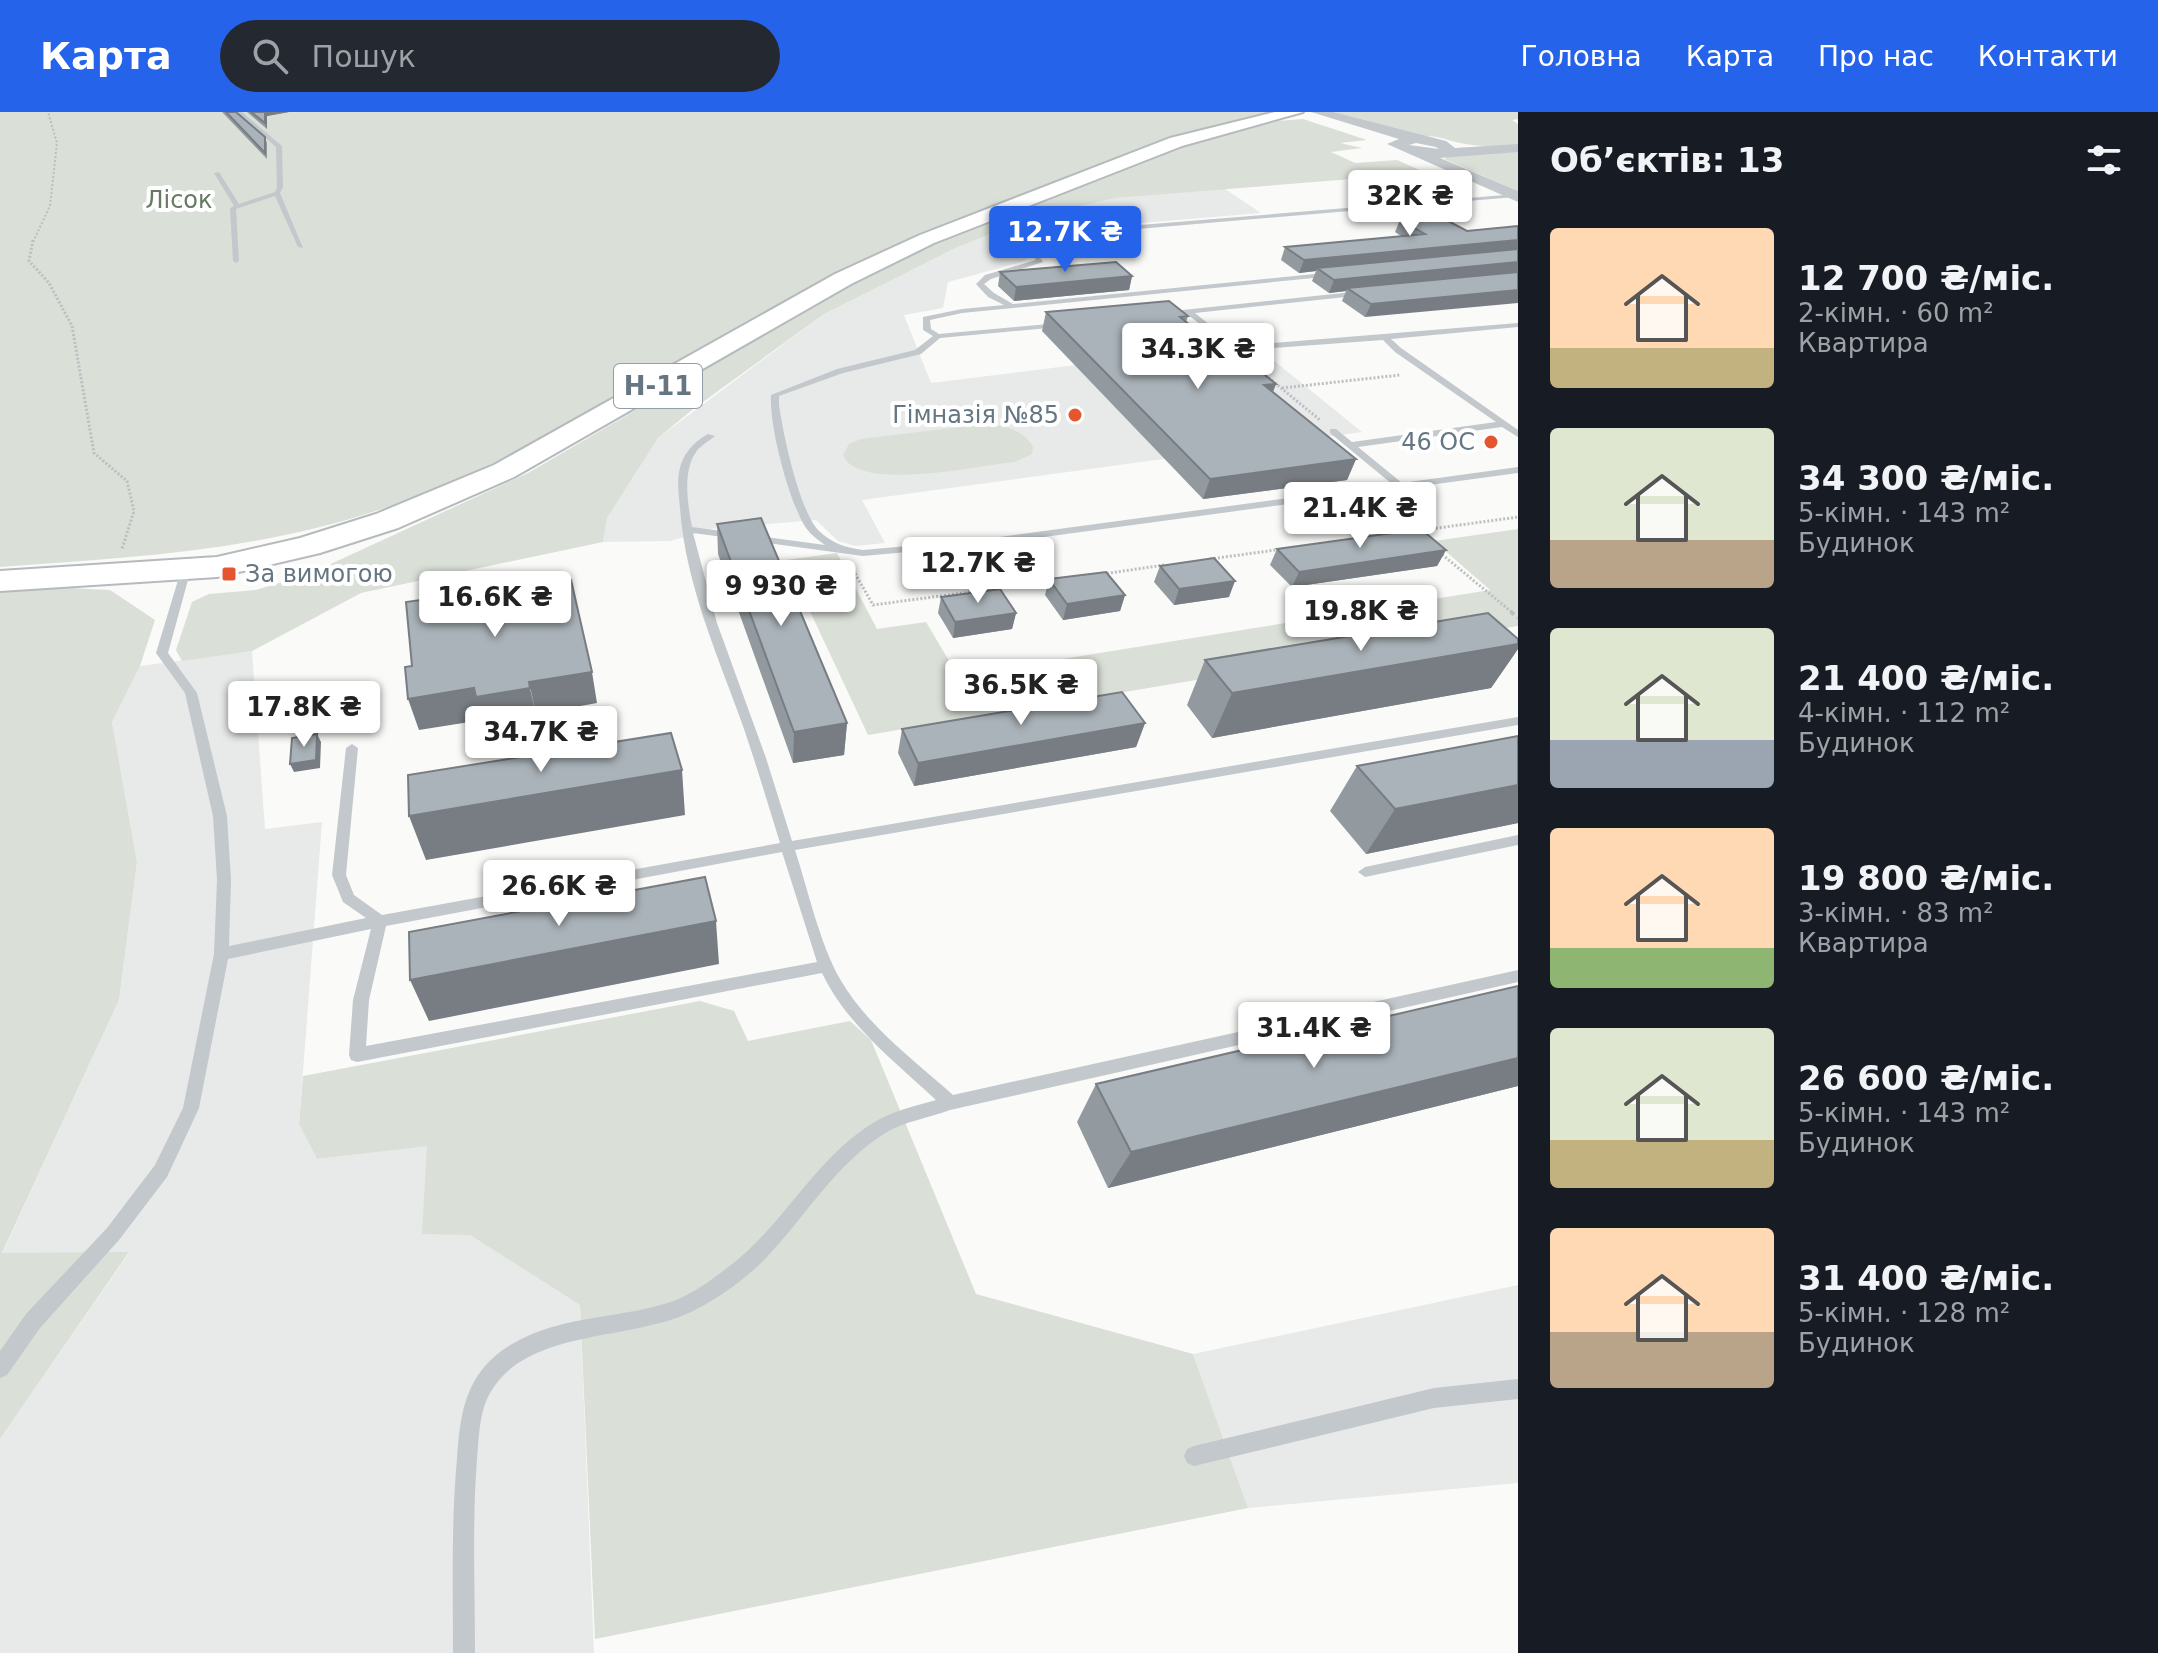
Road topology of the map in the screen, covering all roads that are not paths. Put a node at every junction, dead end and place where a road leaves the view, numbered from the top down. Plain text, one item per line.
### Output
1 (253, 112) edge
2 (1295, 112) edge
3 (1317, 112) edge
4 (240, 113) edge
5 (1417, 147) junction
6 (1518, 148) edge
7 (217, 173) dead end
8 (277, 193) junction
9 (1516, 196) edge
10 (237, 206) junction
11 (301, 247) dead end
12 (236, 261) dead end
13 (1344, 273) edge
14 (1375, 292) edge
15 (1012, 306) junction
16 (1189, 312) junction
17 (1158, 315) edge
18 (1065, 324) edge
19 (1518, 325) edge
20 (938, 336) junction
21 (1385, 337) junction
22 (1504, 424) junction
23 (1333, 431) road end
24 (1518, 434) edge
25 (711, 436) dead end
26 (1351, 445) junction
27 (1518, 470) edge
28 (1400, 486) junction
29 (690, 530) junction
30 (841, 550) junction
31 (186, 569) junction
32 (0, 581) edge
33 (1518, 721) edge
34 (352, 748) dead end
35 (1518, 840) edge
36 (790, 846) junction
37 (1365, 872) dead end
38 (380, 921) junction
39 (221, 954) junction
40 (826, 966) junction
41 (1518, 976) edge
42 (950, 1103) junction
43 (0, 1368) edge
44 (1518, 1389) edge
45 (1194, 1456) dead end
46 (464, 1653) edge

1 - 4 lane
2 - 31 main road, Н-11
3 - 5 street
3 - 5 street
4 - 8 lane
5 - 6 street
5 - 9 street
7 - 10 lane
8 - 10 lane
8 - 11 lane
9 - 15 lane
10 - 12 lane
13 - 15 lane
14 - 16 lane
15 - 20 lane
16 - 17 lane
16 - 21 lane
18 - 20 lane
19 - 21 lane
20 - 30 lane
21 - 22 lane
22 - 24 lane
22 - 26 lane
23 - 26 lane
25 - 29 lane
26 - 28 lane
27 - 28 lane
28 - 30 lane
29 - 30 lane
29 - 36 lane
31 - 32 main road, Н-11
31 - 39 lane
33 - 36 lane
34 - 38 lane
35 - 37 lane
36 - 38 lane
36 - 40 lane
38 - 39 lane
38 - 40 lane
39 - 43 lane
40 - 42 lane
41 - 42 lane
42 - 46 lane
44 - 45 lane

